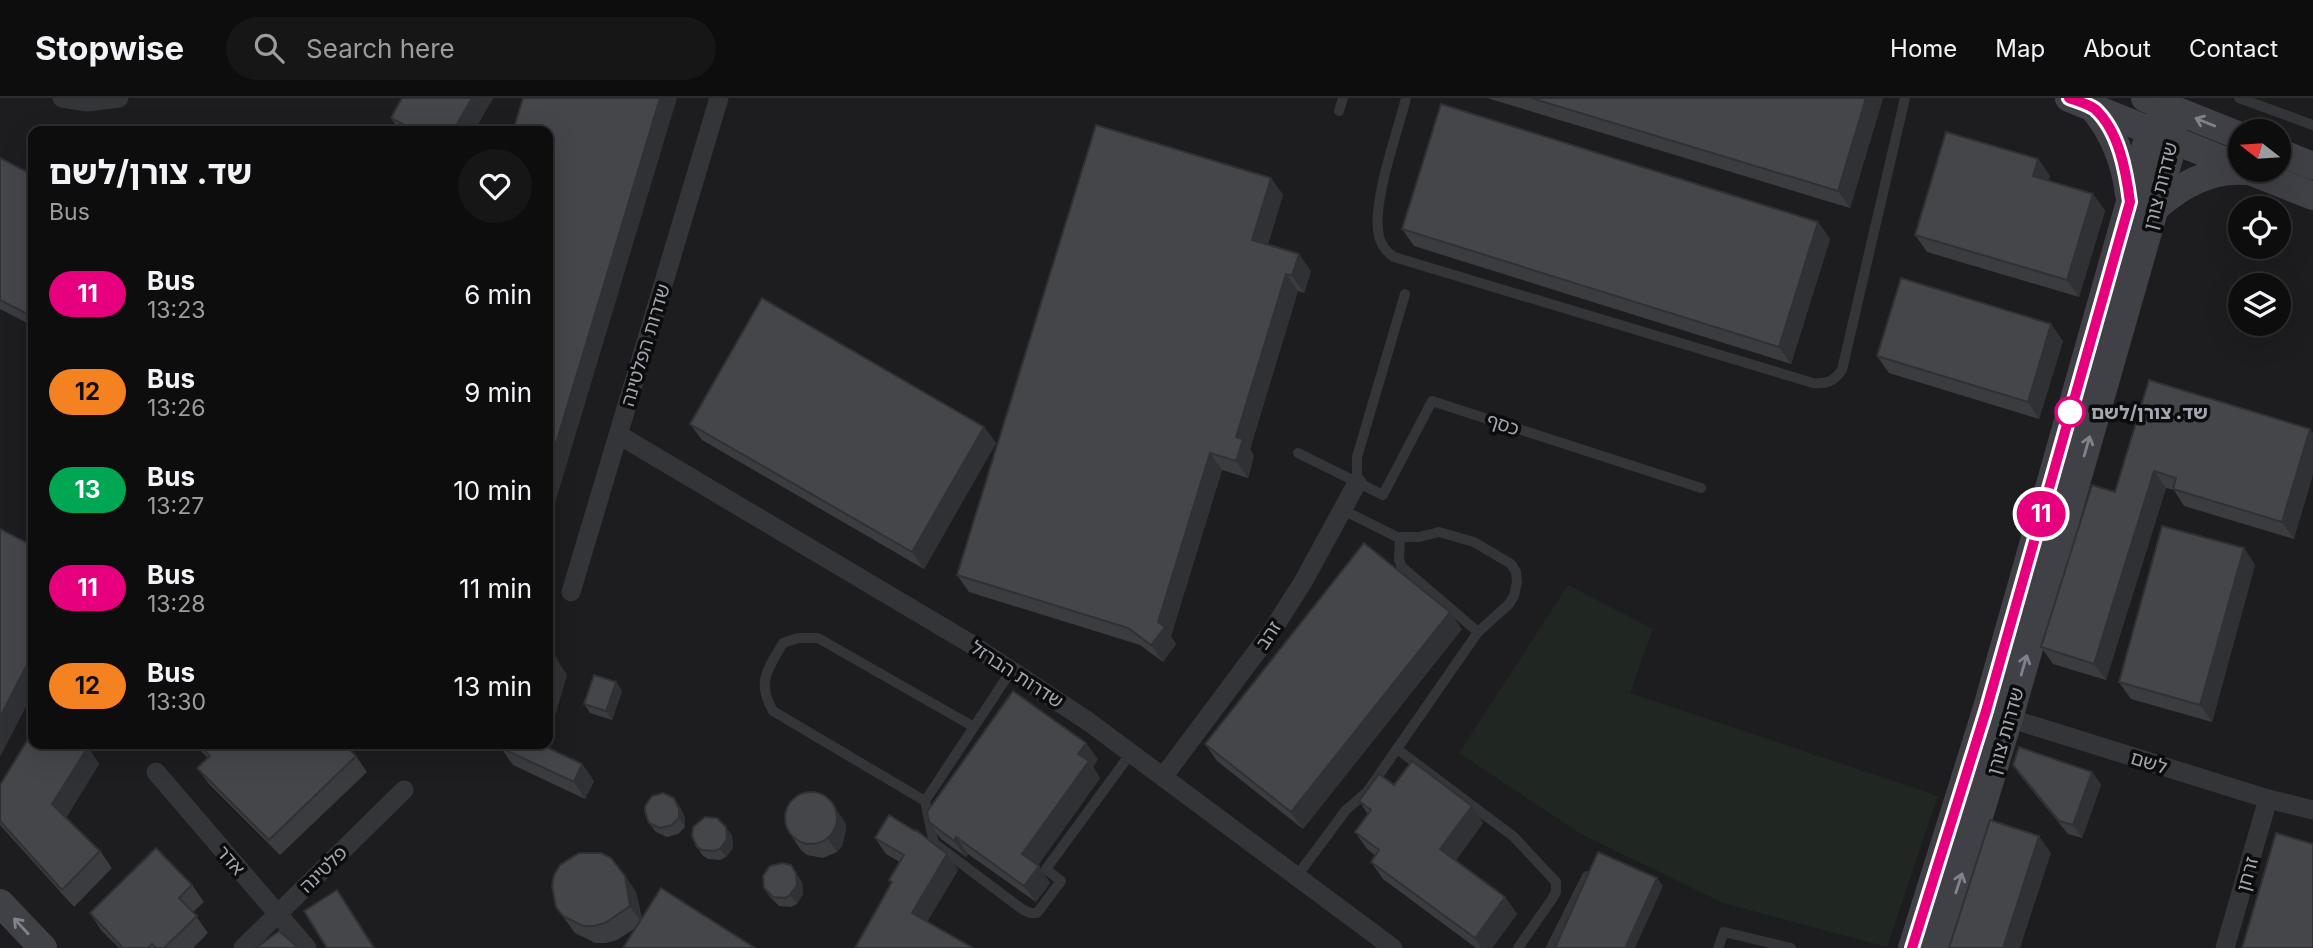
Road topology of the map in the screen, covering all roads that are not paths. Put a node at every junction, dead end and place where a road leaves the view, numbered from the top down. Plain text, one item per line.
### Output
1 (62, 98) edge
2 (119, 98) edge
3 (719, 98) edge
4 (1343, 98) edge
5 (1406, 98) edge
6 (1905, 98) edge
7 (2239, 98) edge
8 (2081, 103) edge
9 (2158, 103) edge
10 (1339, 111) dead end
11 (2313, 125) edge
12 (2228, 131) edge
13 (2162, 136) junction
14 (2291, 157) edge
15 (2228, 162) edge
16 (2313, 166) edge
17 (2228, 173) edge
18 (2276, 182) edge
19 (2313, 197) edge
20 (2143, 204) junction
21 (1405, 294) dead end
22 (618, 435) junction
23 (1298, 453) dead end
24 (1357, 483) junction
25 (1701, 488) dead end
26 (1343, 510) junction
27 (1400, 538) junction
28 (571, 592) dead end
29 (1478, 632) junction
30 (1011, 671) junction
31 (1997, 714) junction
32 (974, 727) junction
33 (1397, 749) junction
34 (1131, 753) junction
35 (156, 772) dead end
36 (1163, 777) junction
37 (404, 789) dead end
38 (2268, 799) junction
39 (925, 801) junction
40 (2313, 810) edge
41 (1297, 876) junction
42 (1587, 876) edge
43 (0, 903) edge
44 (277, 914) junction
45 (43, 948) edge
46 (243, 948) edge
47 (307, 948) edge
48 (1393, 948) edge
49 (1518, 948) edge
50 (1551, 948) edge
51 (1718, 948) edge
52 (1791, 948) edge
53 (1912, 948) edge
54 (1938, 948) edge
55 (2225, 948) edge

1 - 2 street
3 - 22 street, שדרות הפלטינה
4 - 10 lane
5 - 6 lane
7 - 11 lane
8 - 13 street
8 - 20 street
12 -> 9 street
9 - 13 street, שדרות צורן
13 - 15 street
13 - 20 street, שדרות צורן
14 - 16 street
17 - 20 street
18 - 19 street
20 - 31 street, שדרות צורן
21 - 24 lane
22 - 28 street, שדרות הפלטינה
22 - 30 street, שדרות הברזל
23 - 24 lane
24 - 25 lane, כסף
24 - 26 street, זהב
26 - 27 lane
26 - 36 street, זהב
27 - 29 lane
27 - 29 lane
29 - 33 lane
30 - 32 lane
30 - 34 street, שדרות הברזל
31 - 38 street, לשם
31 - 53 street, שדרות צורן
54 -> 31 street, שדרות צורן
32 - 39 lane
32 - 39 lane
33 - 41 lane
33 - 49 lane
34 - 36 street, שדרות הברזל
34 - 39 lane
35 - 44 street, אדר
36 - 41 street, שדרות הברזל
37 - 44 street, פלטינה
38 - 40 street, לשם
38 - 55 street, זרחן
41 - 48 street, שדרות הברזל
42 - 50 lane
45 -> 43 street
44 - 46 street, פלטינה
44 - 47 street, אדר
51 - 52 lane

